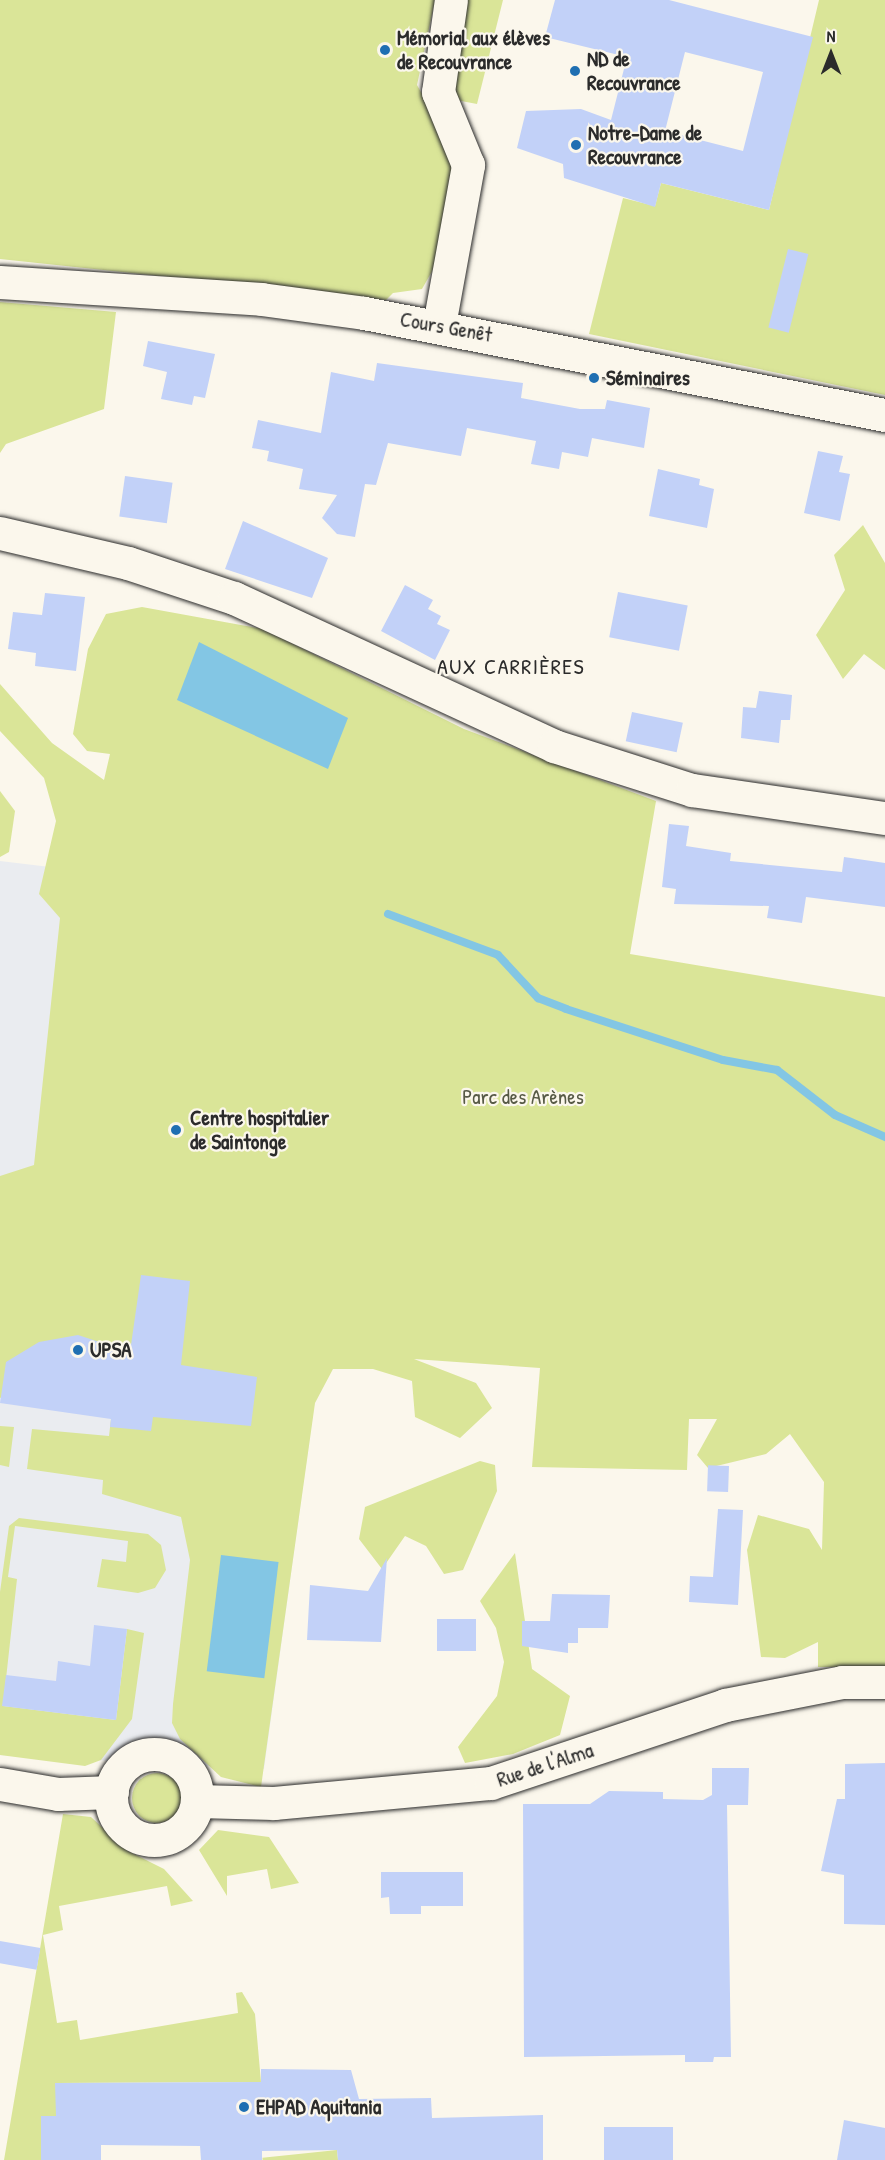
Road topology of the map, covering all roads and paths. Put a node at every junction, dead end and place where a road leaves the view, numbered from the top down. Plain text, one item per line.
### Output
1 (451, 0) edge
2 (0, 282) edge
3 (439, 325) junction
4 (885, 415) edge
5 (0, 533) edge
6 (885, 818) edge
7 (885, 1682) edge
8 (0, 1784) edge
9 (112, 1792) junction
10 (197, 1801) junction

1 - 3 street
2 - 3 street, Cours Genêt
3 - 4 street, Cours Genêt
5 - 6 street
7 - 10 street, Rue de l'Alma
8 - 9 street
9 - 10 street
9 - 10 street

